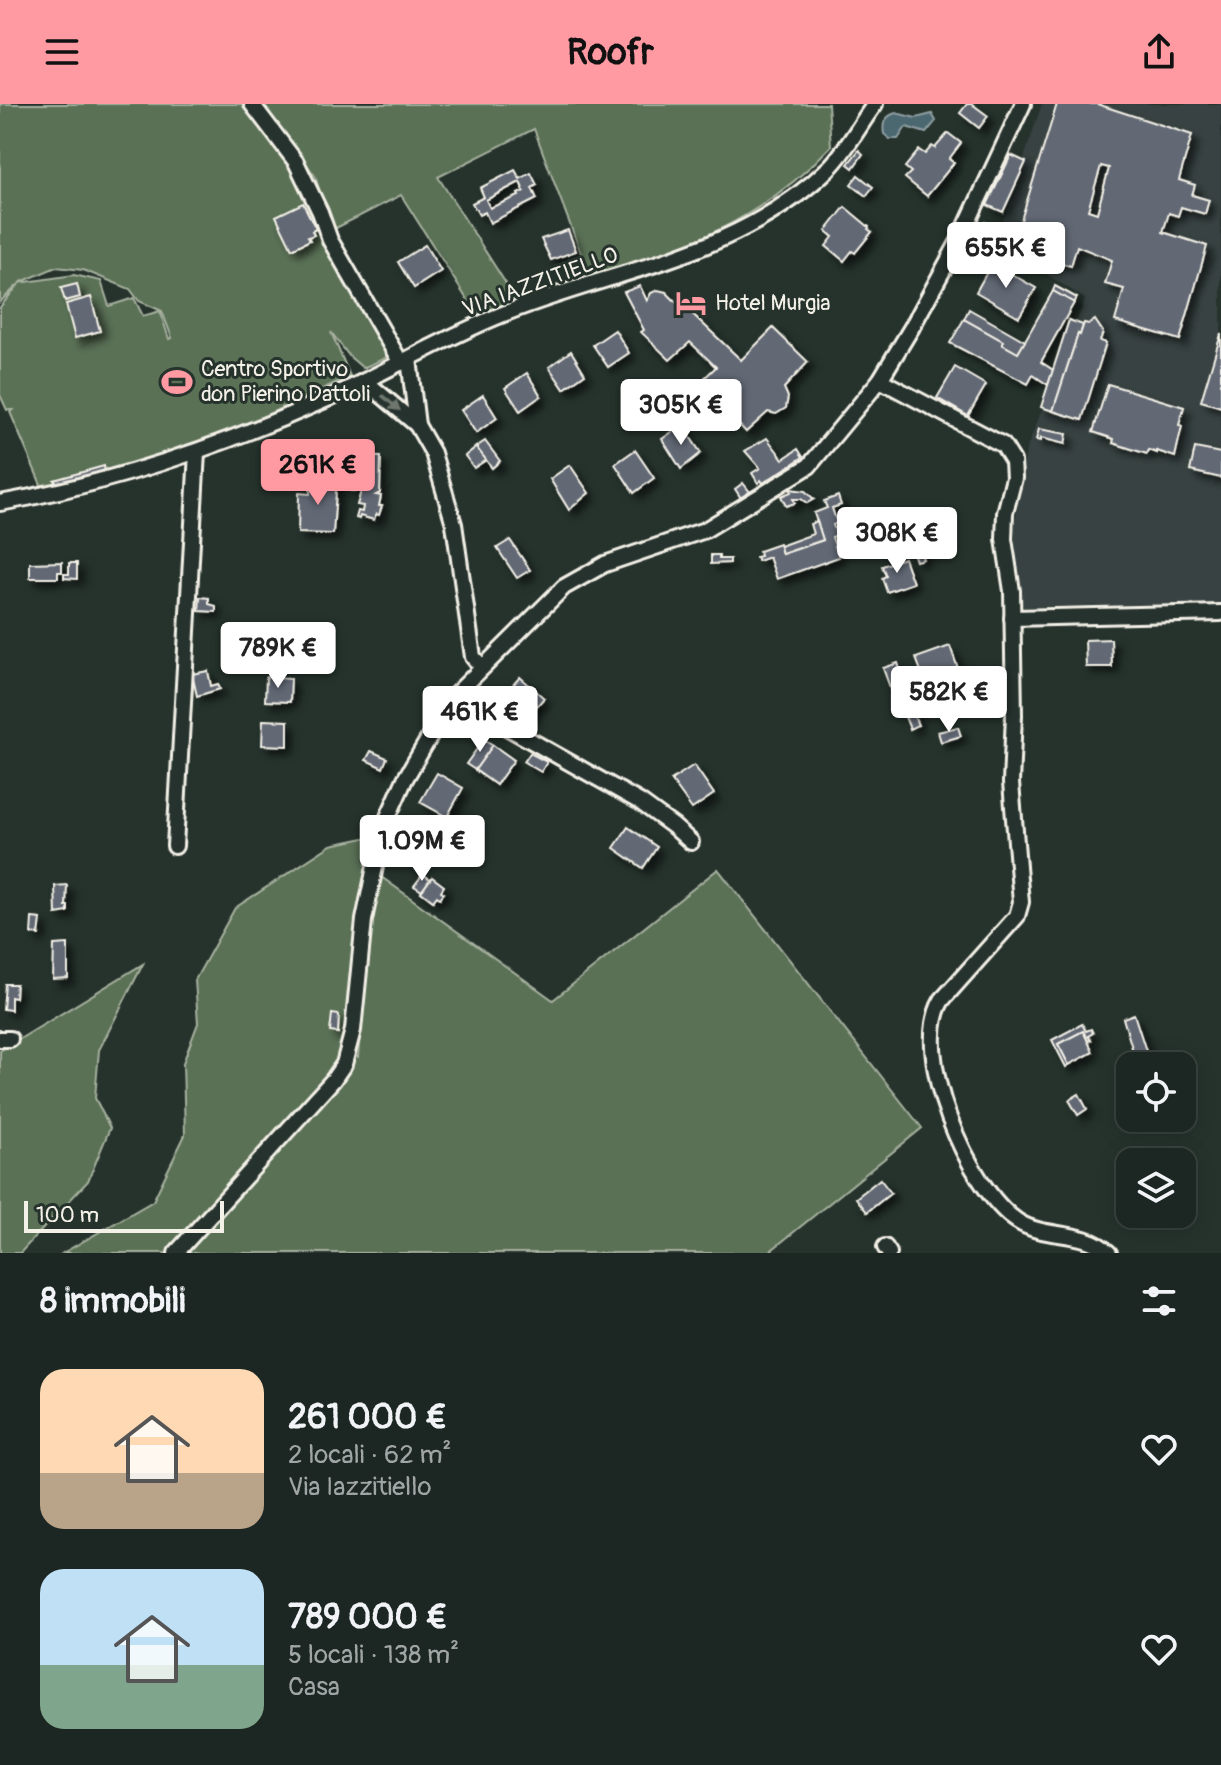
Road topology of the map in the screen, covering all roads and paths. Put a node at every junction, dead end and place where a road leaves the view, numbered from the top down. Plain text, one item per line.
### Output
1 (252, 104) edge
2 (875, 104) edge
3 (1023, 104) edge
4 (405, 361) junction
5 (880, 380) junction
6 (365, 381) junction
7 (417, 425) junction
8 (197, 452) junction
9 (0, 503) edge
10 (1221, 613) edge
11 (1012, 618) junction
12 (482, 667) junction
13 (453, 697) junction
14 (691, 842) dead end
15 (175, 846) dead end
16 (176, 1253) edge
17 (1109, 1253) edge

1 - 4 street
2 - 4 street, VIA IAZZITIELLO
3 - 5 street
4 - 6 street, VIA IAZZITIELLO
4 - 7 street
5 - 11 street
5 - 12 street
6 -> 7 street
6 - 8 street, VIA IAZZITIELLO
7 - 12 street
8 - 9 street, VIA IAZZITIELLO
8 - 15 street
10 - 11 street
11 - 17 street
12 - 13 street
13 - 14 street
13 - 16 street

